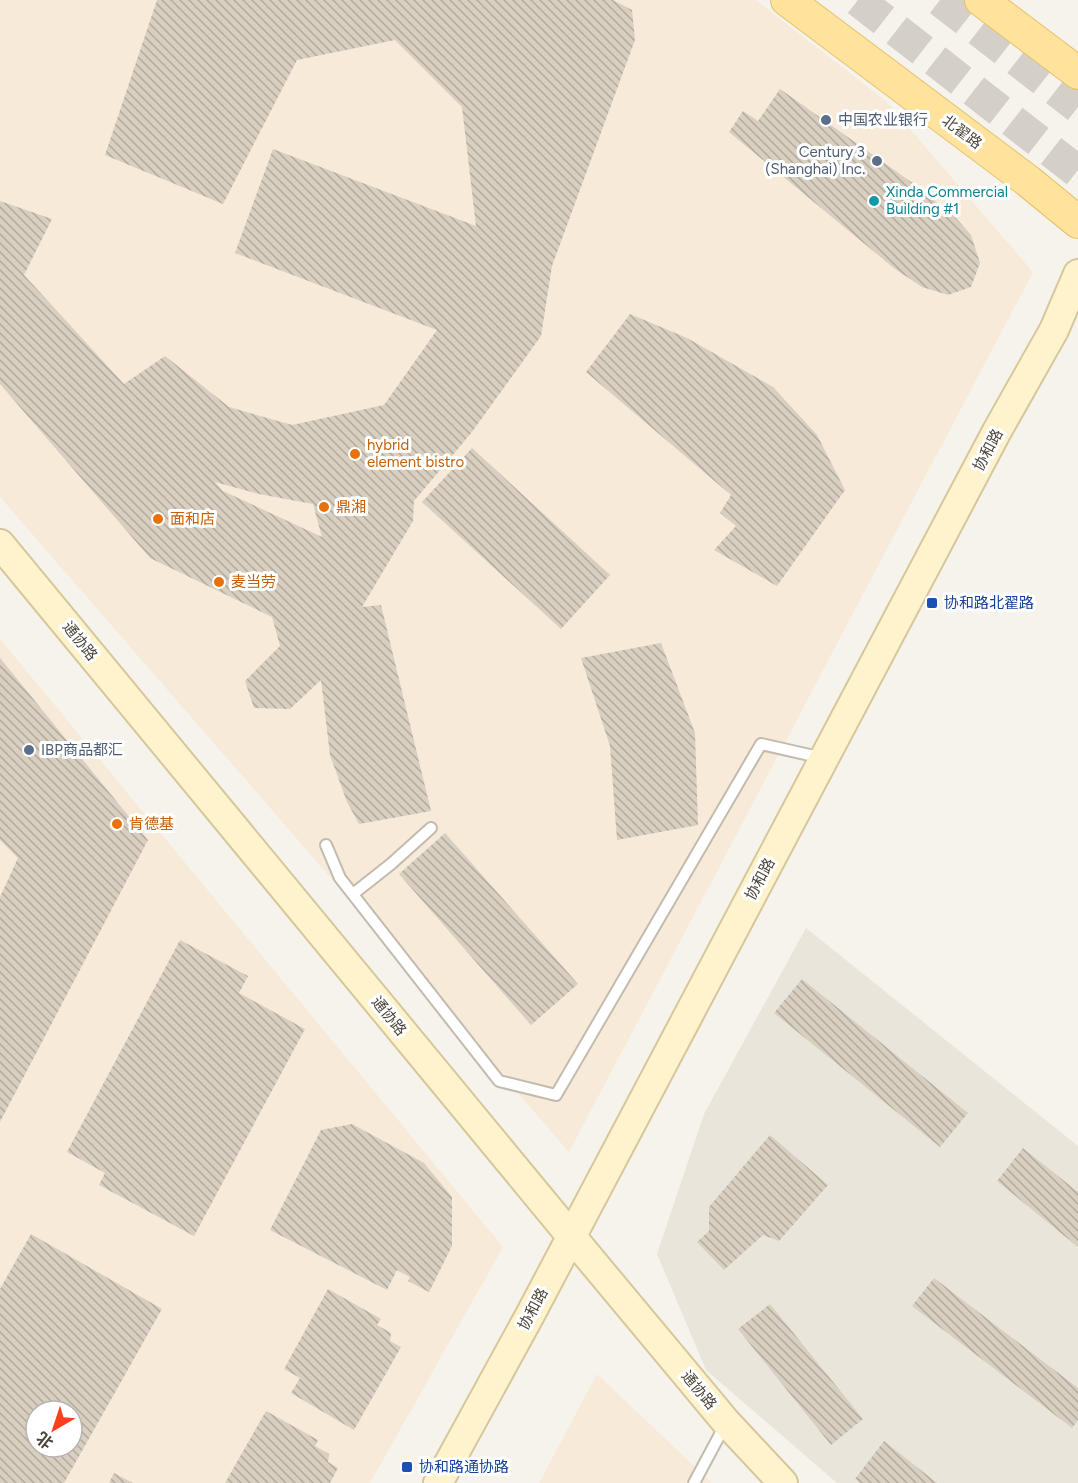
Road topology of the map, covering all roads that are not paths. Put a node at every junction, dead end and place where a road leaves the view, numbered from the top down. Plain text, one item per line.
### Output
1 (787, 0) edge
2 (981, 0) edge
3 (1078, 73) edge
4 (1078, 222) edge
5 (1078, 274) edge
6 (0, 544) edge
7 (824, 759) junction
8 (431, 828) dead end
9 (326, 845) dead end
10 (352, 894) junction
11 (571, 1236) junction
12 (726, 1422) junction
13 (438, 1483) edge
14 (694, 1483) edge
15 (783, 1483) edge

1 - 4 main road, 北翟路
2 - 3 main road
5 - 7 main road, 协和路
6 - 11 main road, 通协路
7 - 10 lane
7 - 11 main road, 协和路
8 - 10 lane
9 - 10 lane
11 - 12 main road, 通协路
11 - 13 main road, 协和路
12 - 14 lane
12 - 15 main road, 通协路

